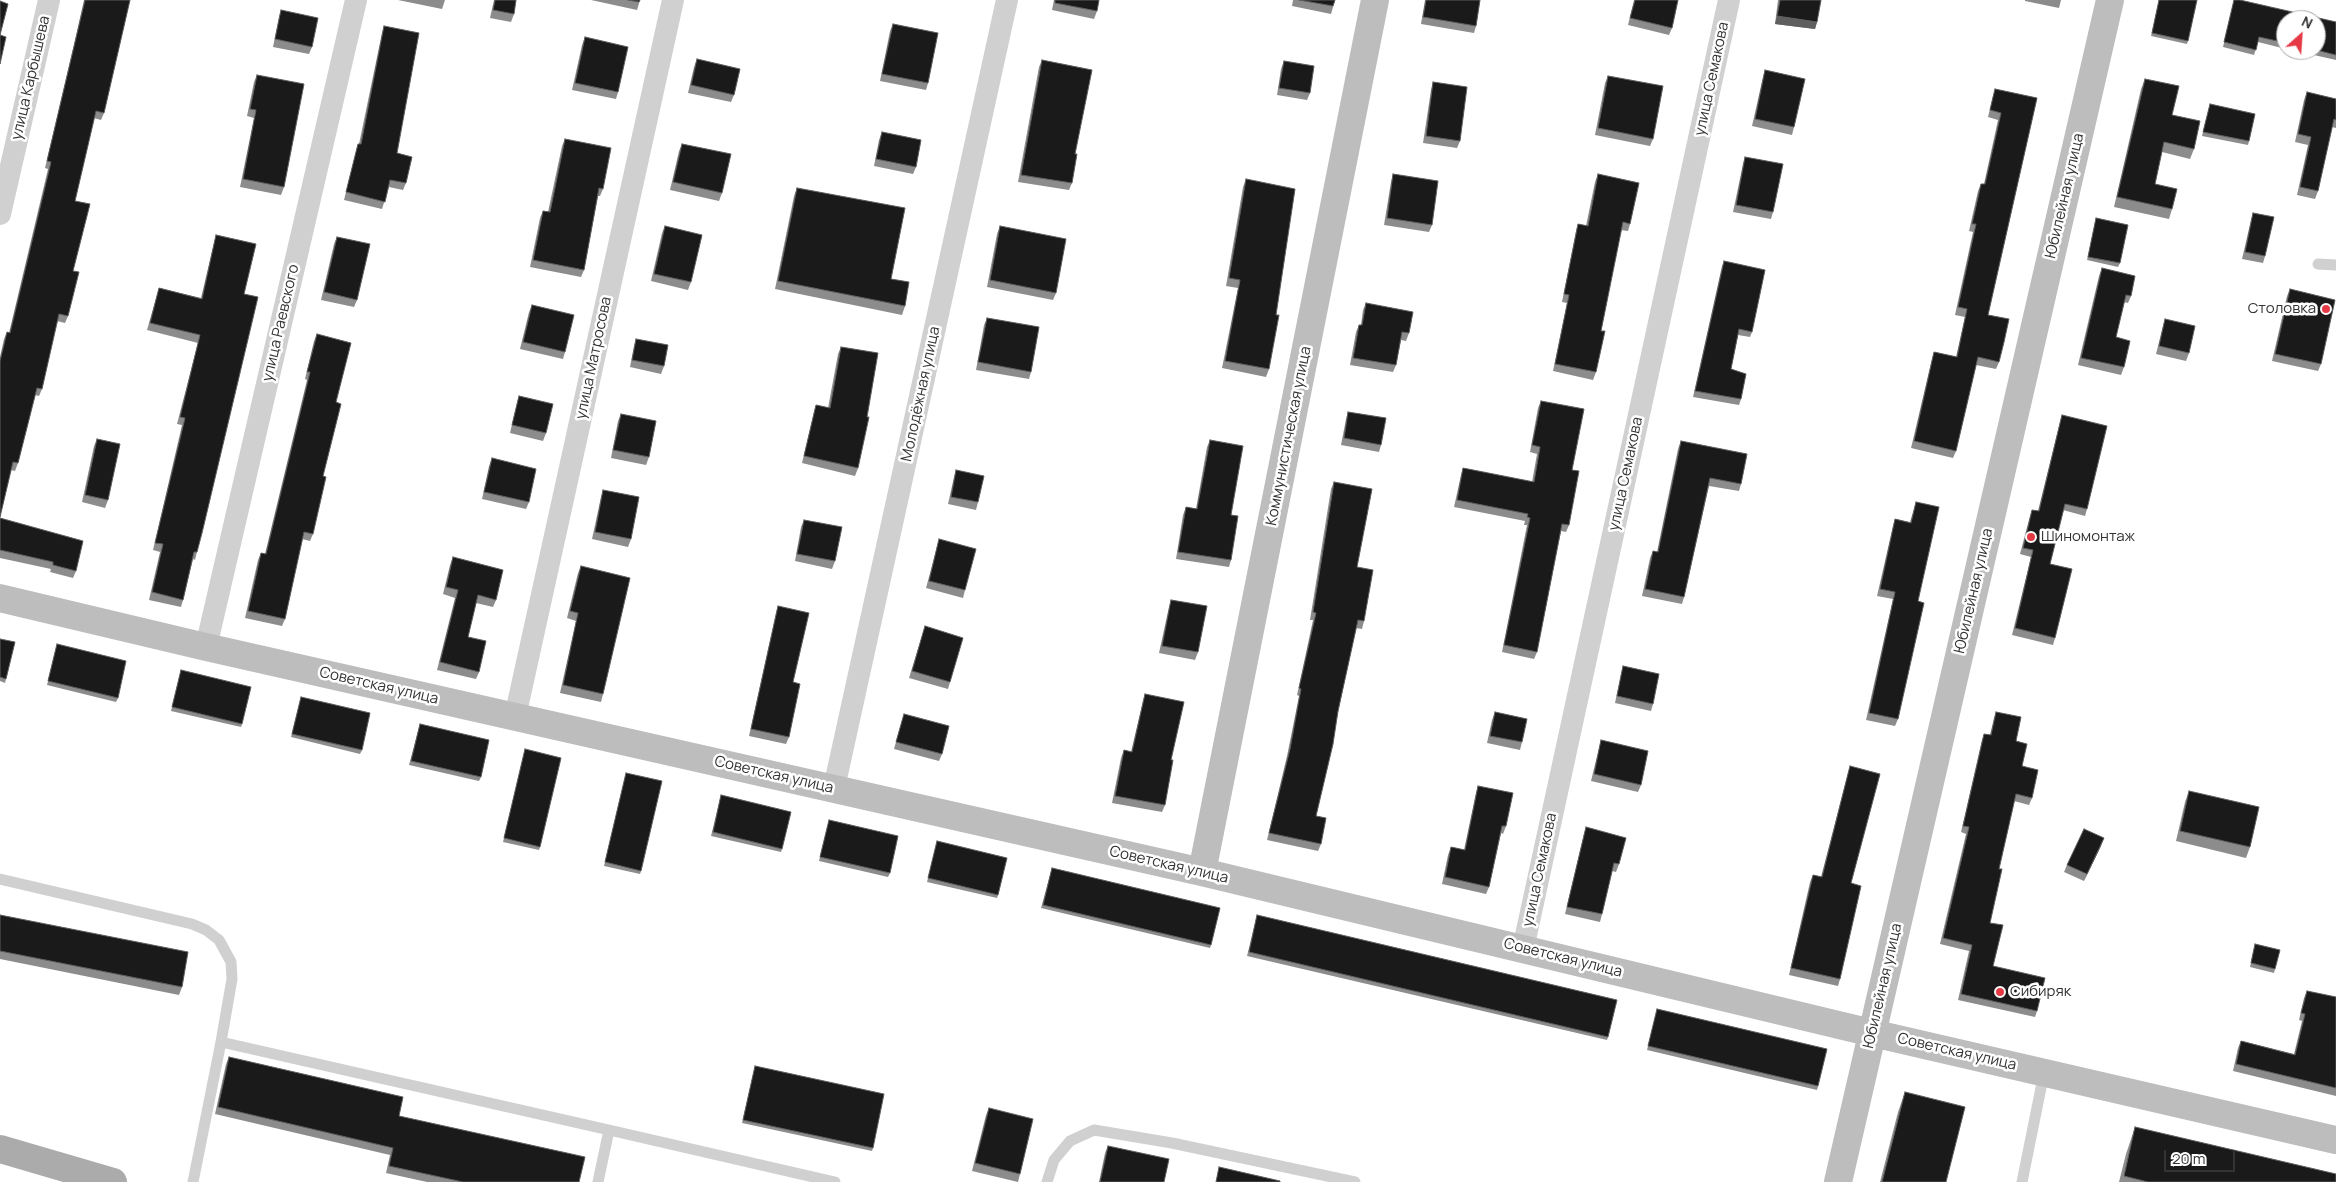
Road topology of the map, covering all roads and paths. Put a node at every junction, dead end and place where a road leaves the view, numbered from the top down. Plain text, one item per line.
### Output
1 (49, 0) edge
2 (356, 0) edge
3 (673, 0) edge
4 (1007, 0) edge
5 (1375, 0) edge
6 (1729, 0) edge
7 (2110, 0) edge
8 (0, 214) edge
9 (2318, 264) dead end
10 (2336, 265) edge
11 (0, 598) edge
12 (206, 647) junction
13 (515, 717) junction
14 (834, 788) junction
15 (1202, 872) junction
16 (0, 879) edge
17 (1523, 948) junction
18 (1872, 1033) junction
19 (221, 1042) junction
20 (2044, 1073) junction
21 (609, 1130) junction
22 (2336, 1140) edge
23 (0, 1149) edge
24 (1308, 1177) edge
25 (793, 1178) edge
26 (2019, 1181) edge
27 (112, 1182) edge
28 (193, 1182) edge
29 (598, 1182) edge
30 (835, 1182) edge
31 (1047, 1182) edge
32 (1355, 1182) edge
33 (1838, 1182) edge

1 - 8 street, улица Карбышева
2 - 12 street, улица Раевского
3 - 13 street, улица Матросова
4 - 14 street, Молодёжная улица
5 - 15 street, Коммунистическая улица
6 - 17 street, улица Семакова
7 - 18 street, Юбилейная улица
9 - 10 lane
11 - 12 street, Советская улица
12 - 13 street, Советская улица
13 - 14 street, Советская улица
14 - 15 street, Советская улица
15 - 17 street, Советская улица
16 - 19 lane
17 - 18 street, Советская улица
18 - 20 street, Советская улица
18 - 33 street, Юбилейная улица
19 - 21 lane
19 - 28 lane
20 - 22 street, Советская улица
20 - 26 lane
21 - 25 lane
21 - 29 lane
23 - 27 main road
24 - 31 lane
24 - 32 lane
25 - 30 lane

